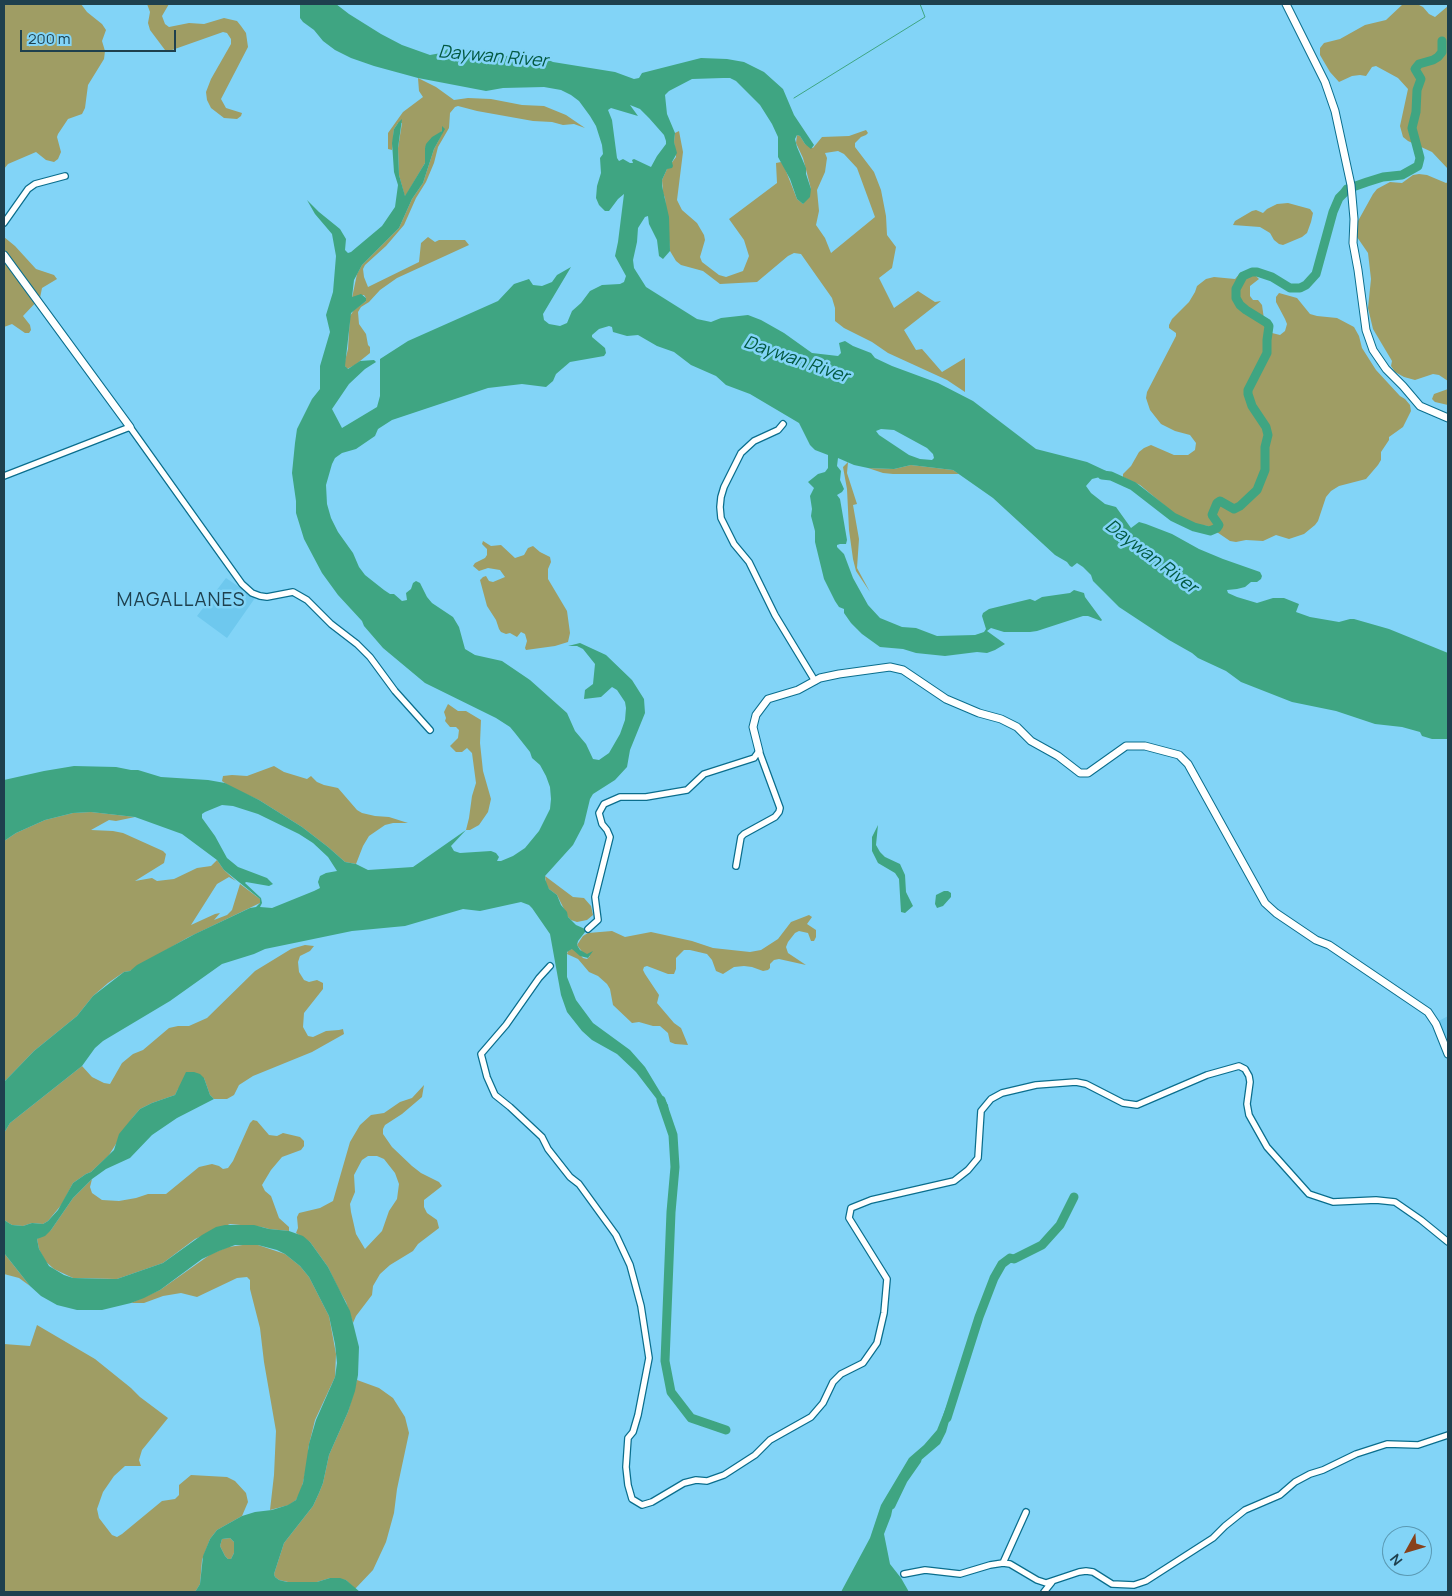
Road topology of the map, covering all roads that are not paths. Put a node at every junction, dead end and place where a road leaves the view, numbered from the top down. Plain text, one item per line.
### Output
1 (1286, 4) edge
2 (65, 176) dead end
3 (4, 224) edge
4 (4, 255) edge
5 (1448, 418) edge
6 (783, 424) dead end
7 (130, 426) junction
8 (4, 476) edge
9 (815, 681) junction
10 (430, 730) dead end
11 (759, 751) junction
12 (736, 866) dead end
13 (588, 930) dead end
14 (550, 966) dead end
15 (1448, 1054) edge
16 (1448, 1242) edge
17 (1448, 1435) edge
18 (1026, 1512) dead end
19 (1003, 1563) junction
20 (904, 1574) dead end
21 (1053, 1582) junction
22 (1044, 1592) edge

1 - 5 street
2 - 3 street
4 - 7 street
6 - 9 street
7 - 8 street
7 - 10 street
9 - 11 street
9 - 15 street
11 - 12 street
11 - 13 street
14 - 16 street
17 - 21 street
18 - 19 street
19 - 20 street
19 - 21 street
21 - 22 street

